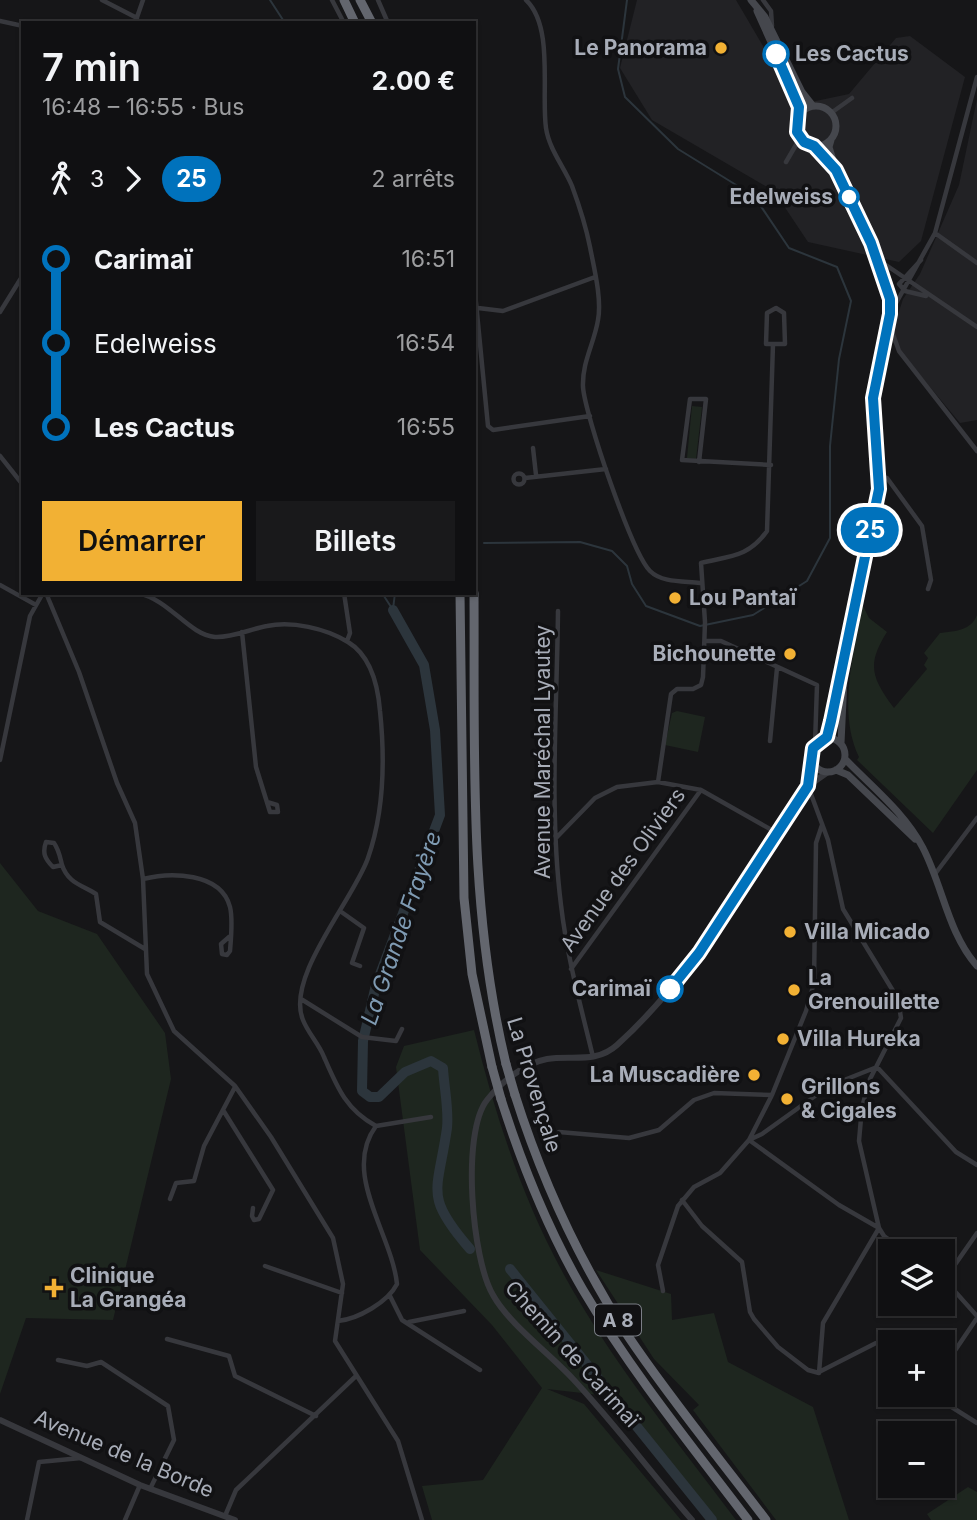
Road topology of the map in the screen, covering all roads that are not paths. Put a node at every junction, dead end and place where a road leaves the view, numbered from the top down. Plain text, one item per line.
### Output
1 (102, 0) edge
2 (143, 0) edge
3 (332, 0) edge
4 (344, 0) edge
5 (360, 0) edge
6 (378, 0) edge
7 (526, 0) edge
8 (763, 0) edge
9 (754, 3) edge
10 (136, 20) edge
11 (0, 21) edge
12 (343, 21) edge
13 (354, 21) edge
14 (371, 21) edge
15 (387, 21) edge
16 (21, 26) edge
17 (772, 31) junction
18 (977, 77) edge
19 (852, 98) dead end
20 (813, 107) junction
21 (831, 113) junction
22 (799, 116) junction
23 (800, 138) junction
24 (831, 140) junction
25 (814, 146) junction
26 (786, 162) dead end
27 (836, 170) junction
28 (935, 233) junction
29 (924, 257) junction
30 (879, 260) junction
31 (977, 263) edge
32 (904, 276) junction
33 (595, 277) junction
34 (21, 278) edge
35 (911, 282) junction
36 (905, 291) junction
37 (476, 295) edge
38 (930, 298) junction
39 (890, 299) junction
40 (478, 308) junction
41 (0, 312) edge
42 (890, 317) junction
43 (977, 327) edge
44 (774, 344) junction
45 (590, 416) junction
46 (533, 448) dead end
47 (977, 451) edge
48 (0, 456) edge
49 (699, 462) junction
50 (771, 465) junction
51 (606, 469) junction
52 (536, 475) junction
53 (878, 475) junction
54 (525, 478) dead end
55 (21, 482) edge
56 (700, 583) junction
57 (0, 585) edge
58 (928, 589) dead end
59 (43, 595) edge
60 (45, 595) edge
61 (143, 595) edge
62 (345, 595) edge
63 (460, 595) edge
64 (474, 595) edge
65 (36, 605) junction
66 (558, 611) dead end
67 (242, 632) junction
68 (347, 641) junction
69 (705, 641) junction
70 (845, 657) junction
71 (777, 668) junction
72 (827, 737) junction
73 (770, 741) dead end
74 (841, 743) junction
75 (815, 744) junction
76 (0, 760) edge
77 (812, 760) junction
78 (845, 760) junction
79 (832, 771) junction
80 (658, 782) junction
81 (808, 786) junction
82 (701, 790) junction
83 (267, 802) dead end
84 (977, 818) edge
85 (822, 825) junction
86 (777, 833) junction
87 (555, 839) junction
88 (923, 847) junction
89 (62, 865) junction
90 (934, 874) junction
91 (143, 879) junction
92 (340, 911) junction
93 (229, 937) dead end
94 (146, 949) junction
95 (977, 965) edge
96 (359, 966) dead end
97 (571, 969) junction
98 (301, 999) junction
99 (402, 1029) dead end
100 (594, 1058) junction
101 (877, 1067) junction
102 (235, 1086) junction
103 (772, 1095) junction
104 (223, 1110) junction
105 (431, 1117) dead end
106 (376, 1126) junction
107 (559, 1132) dead end
108 (749, 1140) junction
109 (977, 1165) edge
110 (170, 1199) dead end
111 (682, 1200) junction
112 (253, 1209) dead end
113 (879, 1228) junction
114 (977, 1233) edge
115 (888, 1239) edge
116 (955, 1264) edge
117 (265, 1266) dead end
118 (663, 1291) dead end
119 (955, 1292) edge
120 (342, 1293) junction
121 (390, 1296) junction
122 (464, 1311) dead end
123 (977, 1317) edge
124 (338, 1321) junction
125 (408, 1322) junction
126 (167, 1339) dead end
127 (876, 1343) dead end
128 (955, 1350) edge
129 (58, 1360) dead end
130 (480, 1370) dead end
131 (819, 1373) junction
132 (356, 1376) junction
133 (952, 1407) edge
134 (316, 1416) junction
135 (0, 1419) edge
136 (977, 1423) edge
137 (82, 1457) junction
138 (140, 1485) junction
139 (150, 1489) junction
140 (225, 1516) junction
141 (27, 1520) edge
142 (125, 1520) edge
143 (235, 1520) edge
144 (422, 1520) edge
145 (692, 1520) edge
146 (748, 1520) edge
147 (766, 1520) edge

1 - 10 street
2 - 10 street
3 - 12 street
4 - 13 highway
5 - 14 highway
6 - 15 street
7 - 33 street
8 - 17 street
9 - 17 main road
9 - 22 main road
11 - 16 street
17 - 20 main road
18 - 28 street
19 - 21 street
20 - 21 main road
20 - 22 main road
21 - 24 main road
22 - 23 main road
23 - 25 main road
23 - 26 street
24 - 25 main road
24 - 27 main road
25 - 27 main road
27 - 30 main road
28 - 29 street
28 - 31 street
29 - 32 street
29 - 35 street
30 - 32 street
30 - 39 main road
32 - 35 street
32 - 36 street
33 - 40 street
33 - 45 street
34 - 41 street
35 - 36 street
35 - 38 street
36 - 38 street
36 - 39 street
36 - 42 street
37 - 40 street
38 - 43 street
39 - 42 main road
40 - 45 street
42 - 47 street
42 - 53 main road
44 - 44 street
44 - 50 street
45 - 51 street
46 - 52 street
48 - 55 street
49 - 49 street
49 - 50 street
50 - 56 street
51 - 52 street
51 - 56 street
52 - 54 street
53 - 58 street
53 - 70 main road
56 - 69 street
57 - 65 street
59 - 65 street
60 - 91 street
61 - 67 street
62 - 68 street
63 - 146 highway, La Provençale / A 8, bridge
64 - 147 highway, La Provençale / A 8, bridge
65 - 76 street
66 - 87 street, Avenue Maréchal Lyautey
67 - 68 street
67 - 83 street
68 - 92 street
69 - 71 street
69 - 80 street
70 - 72 main road
70 - 74 main road
71 - 73 street
71 - 75 street
72 - 74 main road
72 - 75 main road
74 - 78 main road
75 - 77 main road
77 - 79 main road
77 - 81 street
78 - 79 main road
78 - 88 main road
79 - 81 street
79 - 88 main road
80 - 82 street
80 - 87 street
81 - 85 street
81 - 86 street
82 - 86 street
82 - 97 street, Avenue des Oliviers
84 - 90 street
85 - 101 street
85 - 103 street
86 - 100 street
87 - 97 street, Avenue Maréchal Lyautey
88 - 90 main road
89 - 89 street
89 - 94 street
90 - 95 main road
91 - 93 street
91 - 94 street
92 - 96 street
92 - 98 street
94 - 102 street
97 - 100 street, Avenue Maréchal Lyautey
98 - 99 street
98 - 106 street
100 - 145 street, Chemin de Carimaï
101 - 108 street
101 - 109 street
101 - 113 street
102 - 104 street
102 - 120 street
103 - 107 street
103 - 108 street
104 - 110 street
104 - 112 street
105 - 106 street
106 - 121 street
108 - 111 street
108 - 113 street
111 - 118 street
111 - 131 street
113 - 115 street
113 - 131 street
114 - 116 street
117 - 120 street
119 - 123 street
120 - 124 street
121 - 124 street
121 - 125 street
122 - 125 street
123 - 128 street
124 - 132 street
125 - 130 street
126 - 134 street
127 - 131 street
129 - 139 street
132 - 134 street
132 - 144 street
133 - 136 street
134 - 140 street
135 - 137 street, Avenue de la Borde
137 - 138 street, Avenue de la Borde
137 - 141 street
138 - 139 street, Avenue de la Borde
138 - 142 street
139 - 140 street, Avenue de la Borde
140 - 143 street, Avenue de la Borde

